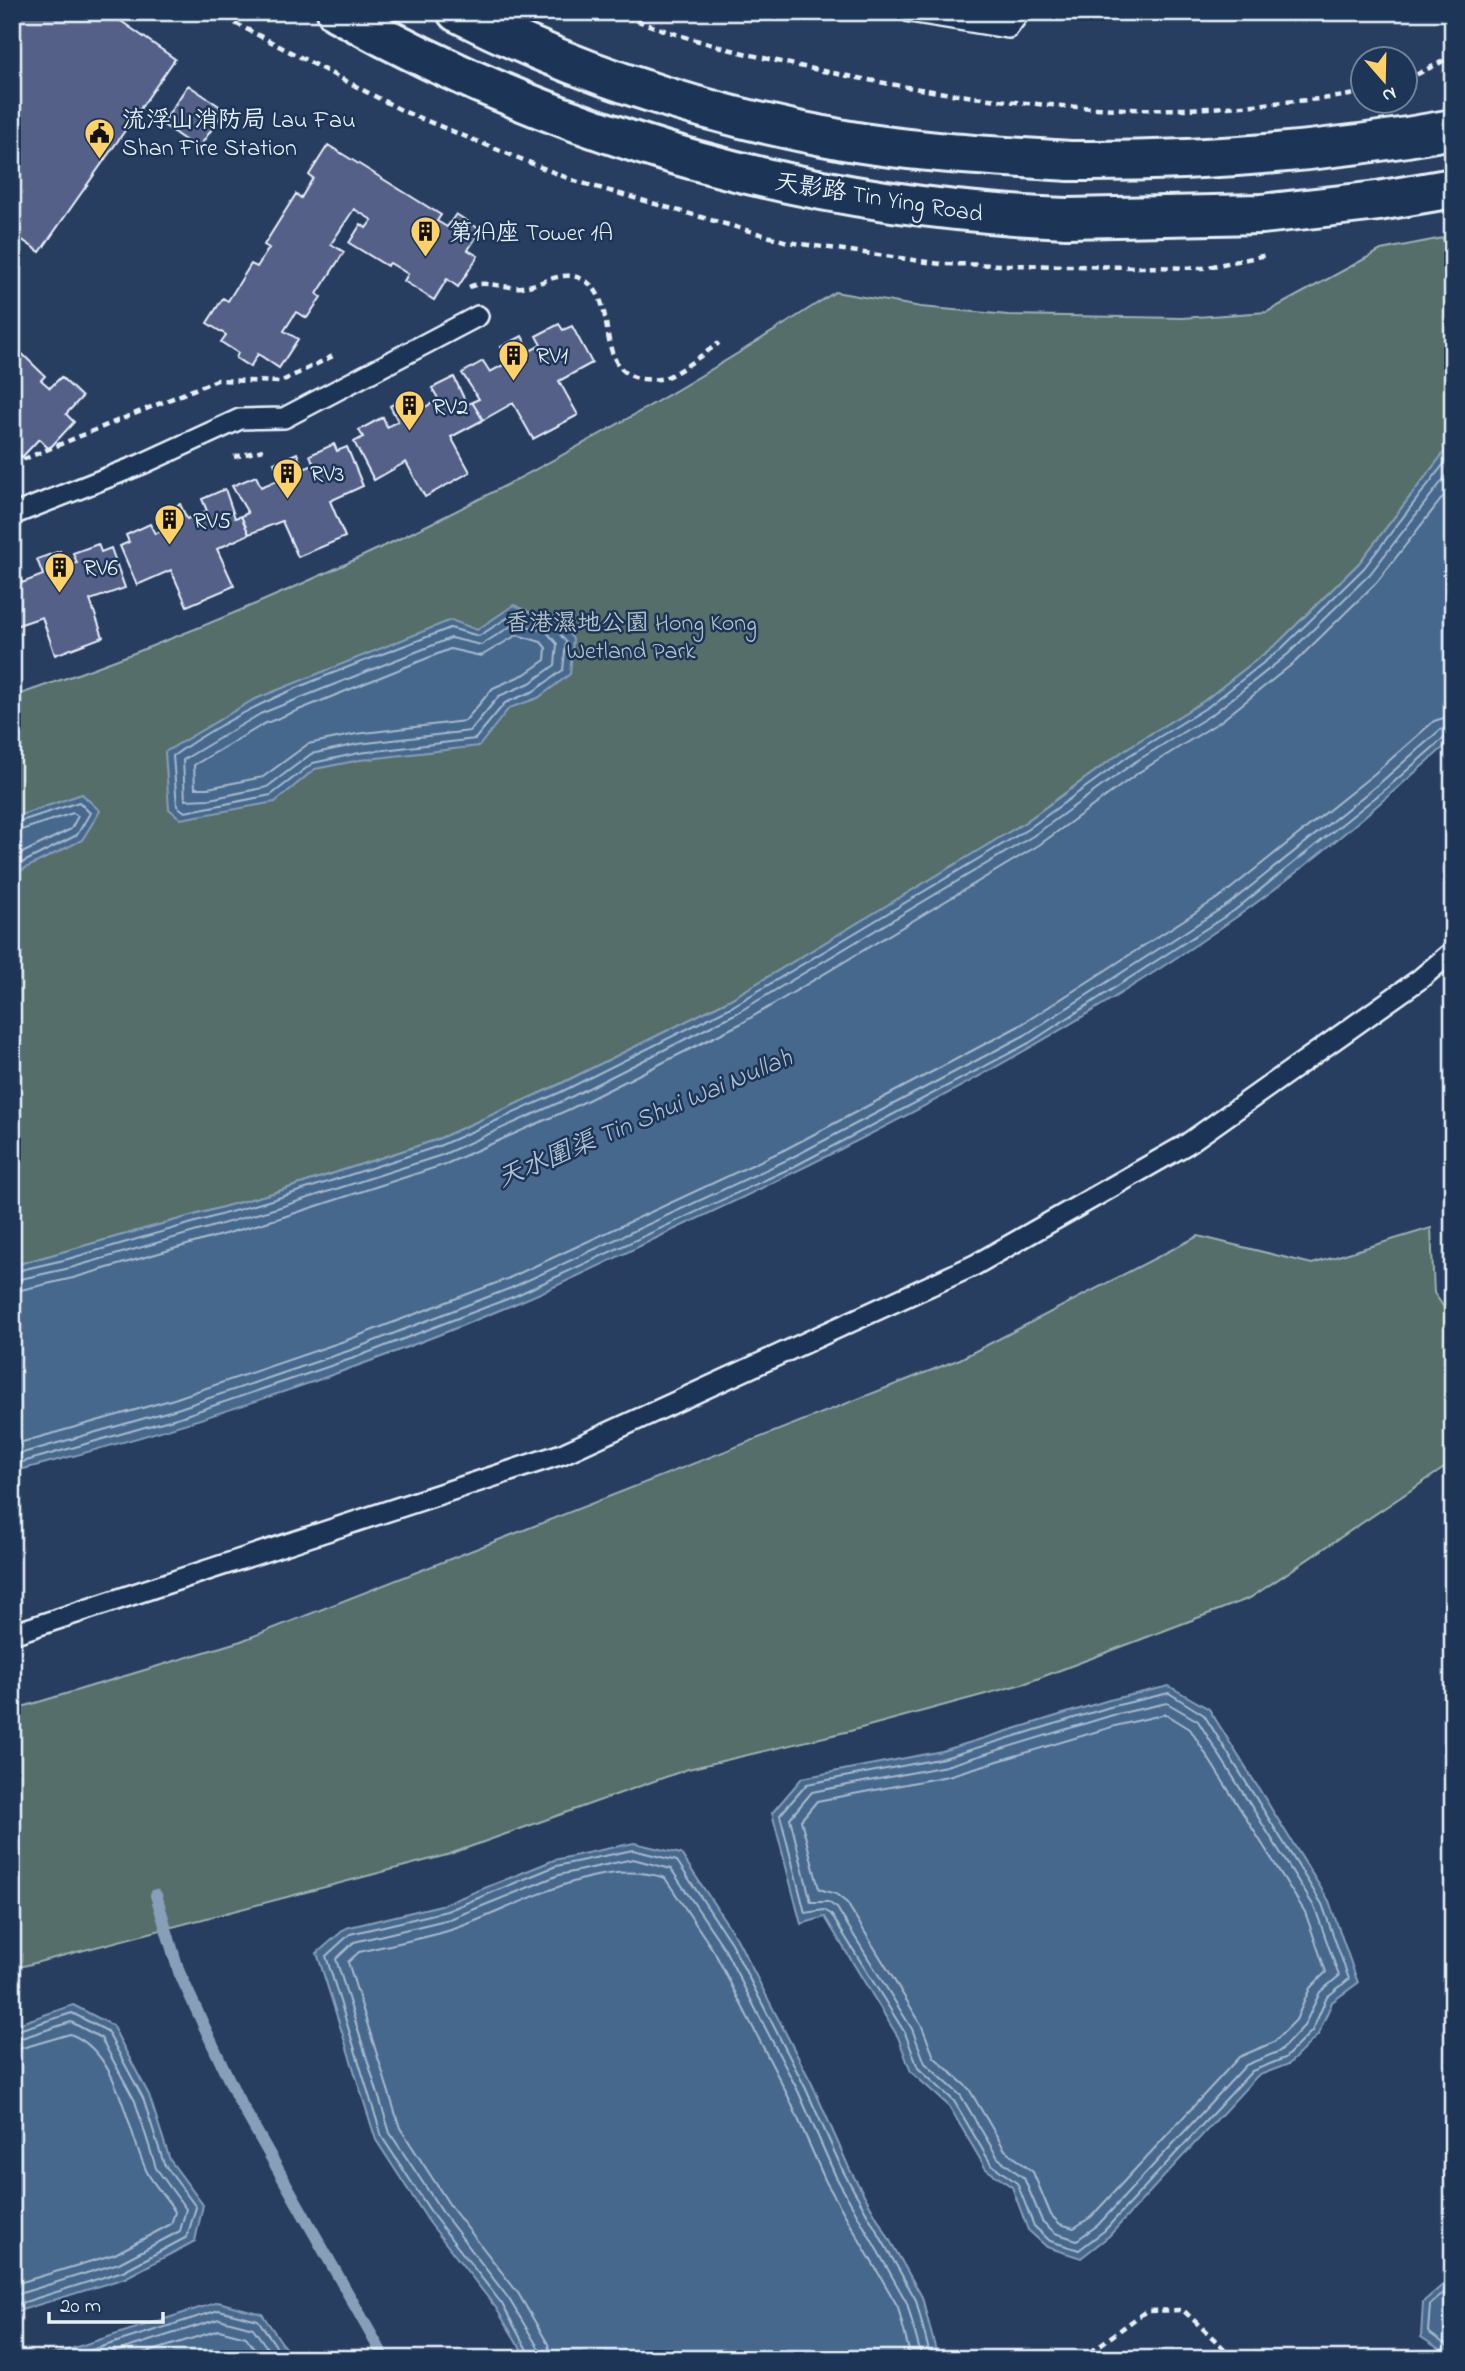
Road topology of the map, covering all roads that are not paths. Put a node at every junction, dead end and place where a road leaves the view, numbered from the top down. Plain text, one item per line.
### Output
1 (337, 12) edge
2 (457, 12) edge
3 (910, 12) edge
4 (1020, 12) edge
5 (1453, 129) edge
6 (1453, 188) edge
7 (478, 316) dead end
8 (12, 514) edge
9 (1453, 951) edge
10 (12, 1634) edge

1 - 6 main road, 天影路 Tin Ying Road, bridge
2 - 5 main road, 天影路 Tin Ying Road, bridge
3 - 4 lane
7 - 8 lane
9 - 10 lane

